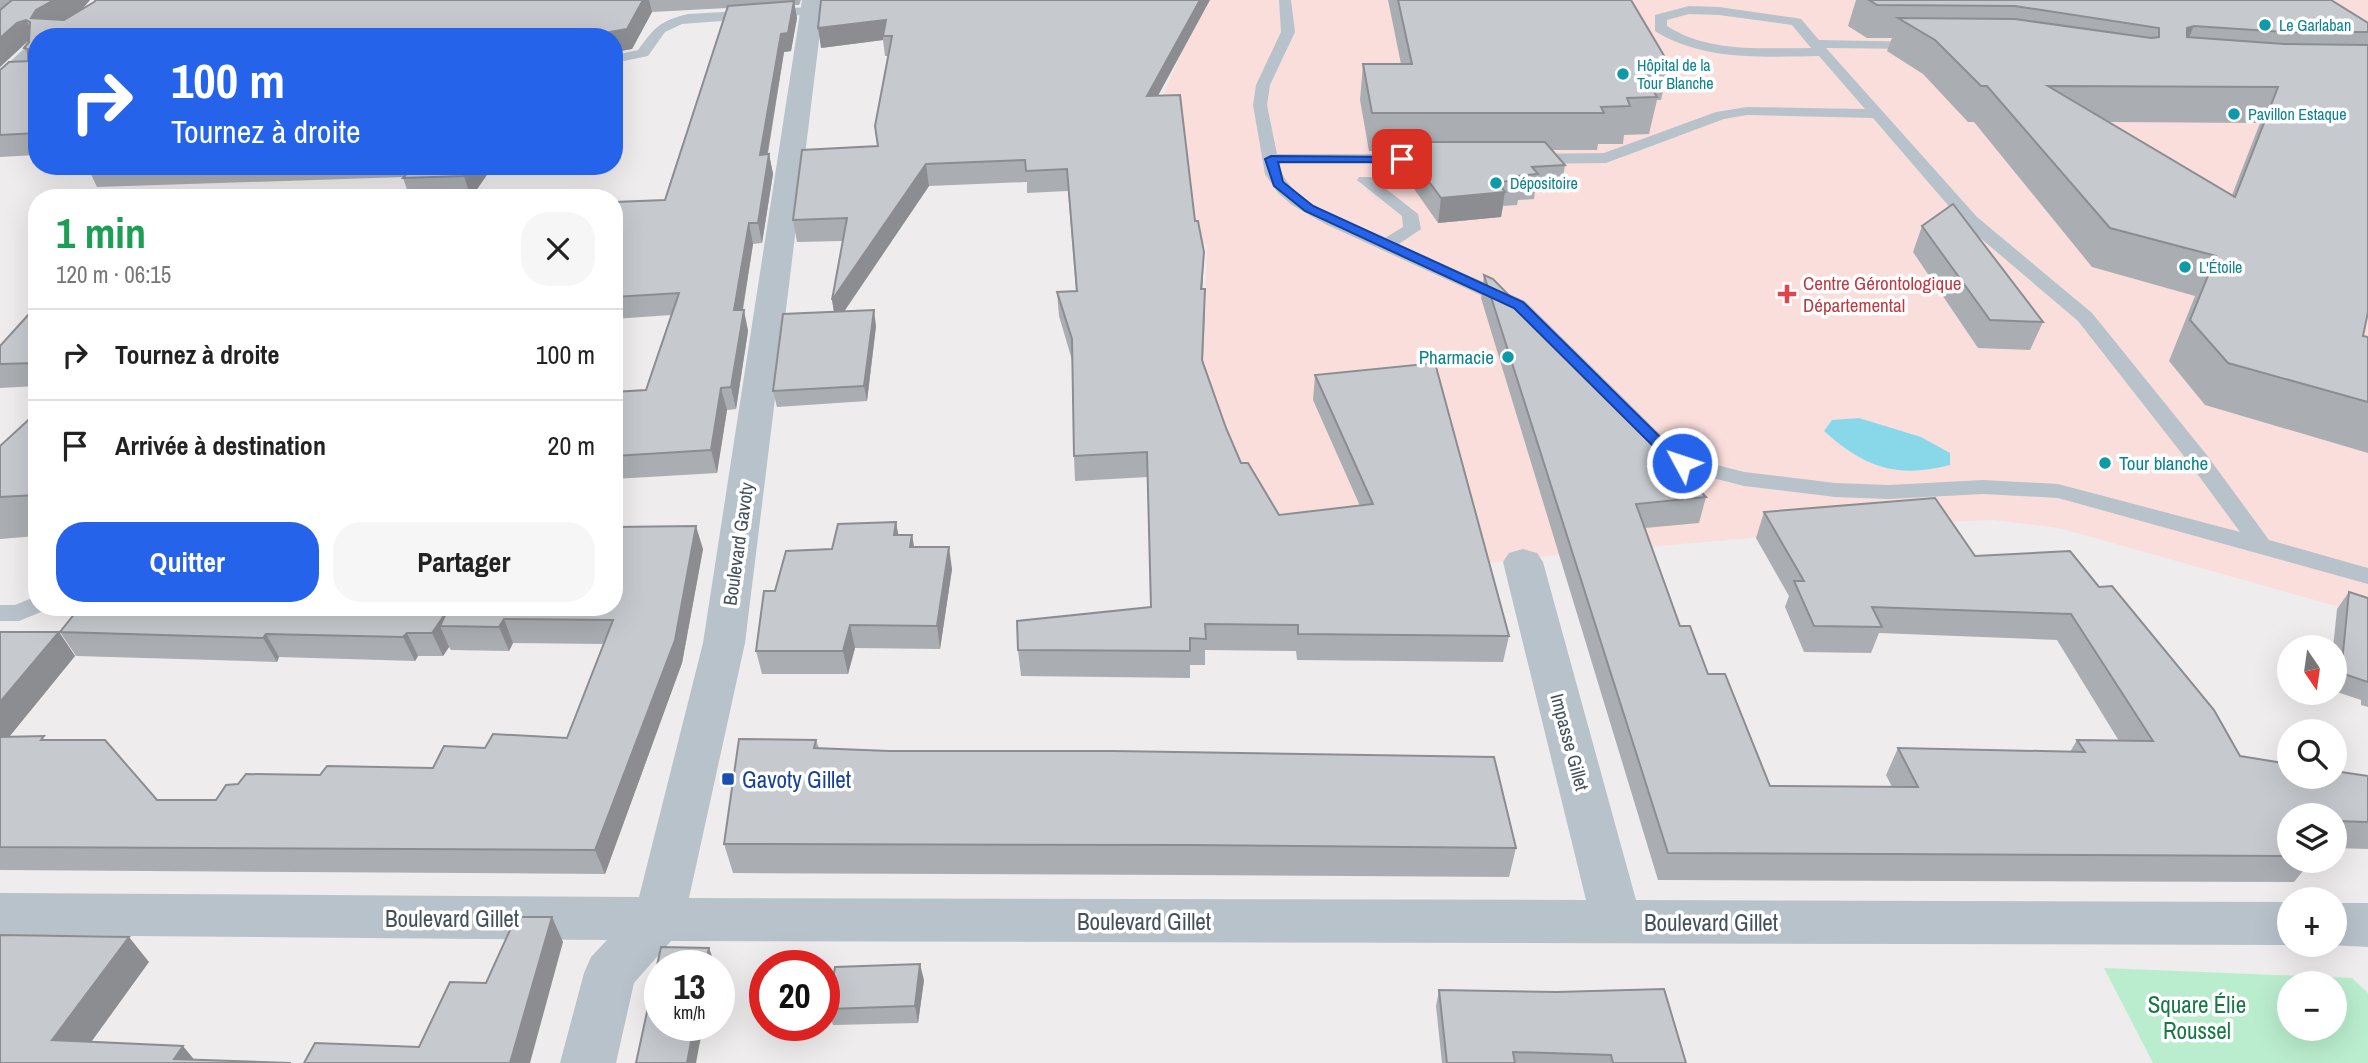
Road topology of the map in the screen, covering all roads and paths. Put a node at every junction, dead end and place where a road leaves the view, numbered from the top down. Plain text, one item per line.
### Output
1 (1285, 0) edge
2 (811, 5) edge
3 (1783, 7) dead end
4 (1796, 22) junction
5 (1936, 45) edge
6 (1820, 48) junction
7 (623, 57) edge
8 (28, 60) edge
9 (12, 79) edge
10 (1877, 114) junction
11 (1271, 159) junction
12 (1449, 159) edge
13 (1518, 159) edge
14 (1365, 180) dead end
15 (1386, 245) junction
16 (2261, 545) junction
17 (1523, 562) dead end
18 (2368, 576) edge
19 (28, 608) edge
20 (0, 612) edge
21 (0, 914) edge
22 (659, 919) junction
23 (1617, 923) junction
24 (2277, 924) edge
25 (2347, 925) edge
26 (2368, 925) edge
27 (587, 1063) edge

1 - 11 lane
2 - 7 lane
2 - 22 street, Boulevard Gavoty
3 - 4 lane
4 - 6 lane
4 - 6 lane
5 - 6 lane
6 - 10 lane
8 - 9 street
10 - 13 lane
10 - 16 lane
11 - 12 lane
11 - 15 lane
14 - 15 lane
15 - 16 lane
16 - 18 lane
17 - 23 street, Impasse Gillet
19 - 20 lane
21 - 22 street, Boulevard Gillet
22 - 23 street, Boulevard Gillet
22 - 27 street, Boulevard Gavoty
23 - 24 street, Boulevard Gillet
25 - 26 street

